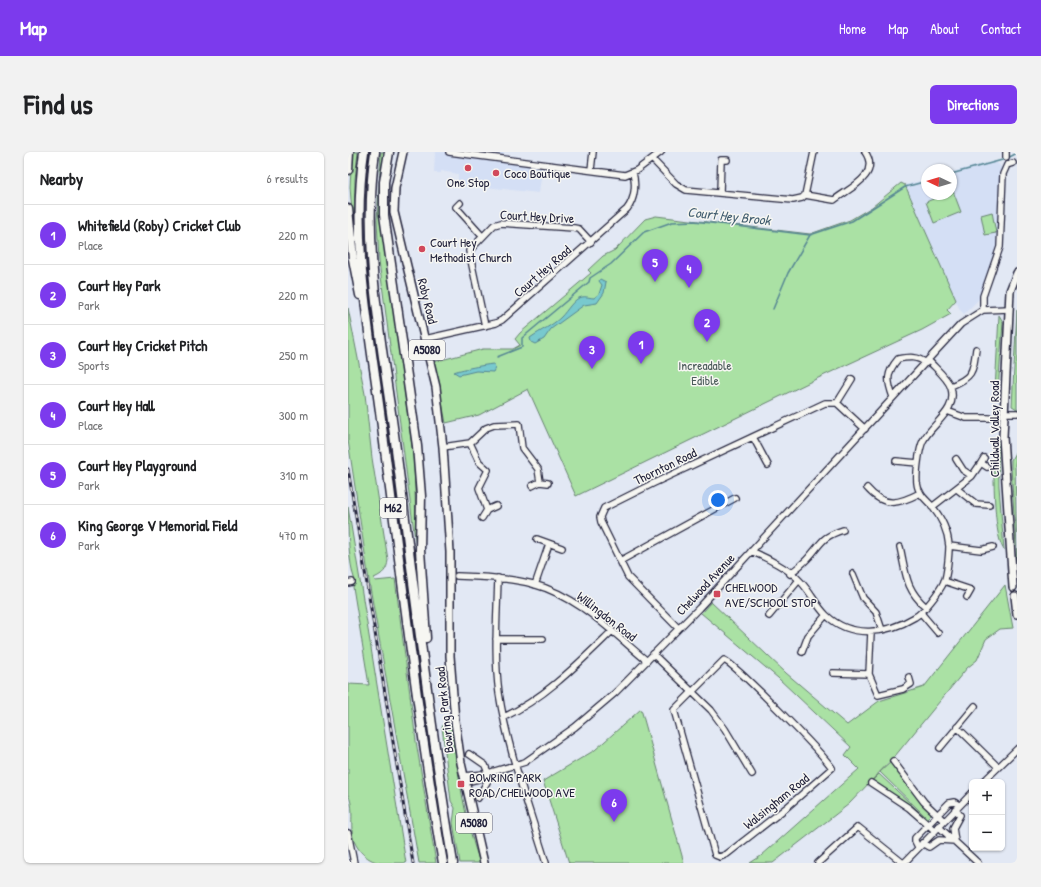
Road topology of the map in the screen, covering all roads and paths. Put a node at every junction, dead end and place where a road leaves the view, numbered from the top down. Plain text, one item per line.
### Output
1 (349, 152) edge
2 (364, 152) edge
3 (375, 152) edge
4 (390, 152) edge
5 (403, 152) edge
6 (449, 152) edge
7 (593, 152) edge
8 (661, 152) edge
9 (814, 152) edge
10 (865, 152) edge
11 (652, 159) junction
12 (727, 160) dead end
13 (1012, 163) dead end
14 (348, 170) edge
15 (591, 170) junction
16 (633, 173) junction
17 (720, 192) junction
18 (805, 195) junction
19 (460, 203) dead end
20 (348, 210) edge
21 (482, 236) junction
22 (591, 242) junction
23 (1017, 273) edge
24 (983, 310) junction
25 (1009, 310) junction
26 (484, 326) junction
27 (425, 339) junction
28 (976, 349) dead end
29 (927, 361) junction
30 (852, 379) dead end
31 (951, 386) junction
32 (894, 397) junction
33 (837, 403) junction
34 (380, 410) junction
35 (948, 411) junction
36 (1004, 413) junction
37 (1017, 413) edge
38 (989, 418) dead end
39 (865, 429) junction
40 (753, 436) junction
41 (470, 444) junction
42 (443, 447) junction
43 (956, 458) dead end
44 (896, 461) dead end
45 (918, 463) junction
46 (768, 465) dead end
47 (987, 466) dead end
48 (972, 476) junction
49 (540, 482) junction
50 (548, 483) dead end
51 (532, 486) dead end
52 (867, 488) dead end
53 (957, 489) junction
54 (920, 493) junction
55 (734, 498) dead end
56 (989, 504) dead end
57 (496, 506) dead end
58 (932, 507) junction
59 (487, 510) junction
60 (482, 518) dead end
61 (843, 530) dead end
62 (537, 539) dead end
63 (548, 544) junction
64 (949, 546) junction
65 (900, 547) dead end
66 (993, 547) dead end
67 (562, 548) dead end
68 (752, 551) junction
69 (450, 552) joint
70 (620, 561) junction
71 (790, 574) junction
72 (853, 574) dead end
73 (457, 576) dead end
74 (498, 578) junction
75 (800, 580) junction
76 (944, 581) junction
77 (535, 584) junction
78 (1013, 587) dead end
79 (1015, 596) dead end
80 (967, 597) dead end
81 (926, 606) junction
82 (826, 614) junction
83 (921, 614) junction
84 (1017, 614) edge
85 (769, 616) dead end
86 (678, 628) junction
87 (882, 630) junction
88 (612, 631) junction
89 (870, 632) junction
90 (938, 633) dead end
91 (496, 639) junction
92 (543, 639) dead end
93 (802, 652) dead end
94 (653, 654) junction
95 (646, 661) junction
96 (833, 673) dead end
97 (869, 674) junction
98 (909, 677) dead end
99 (693, 692) junction
100 (975, 706) dead end
101 (431, 713) junction
102 (504, 717) junction
103 (957, 727) junction
104 (940, 748) dead end
105 (1017, 749) edge
106 (469, 754) dead end
107 (893, 762) dead end
108 (516, 766) junction
109 (998, 767) junction
110 (486, 774) junction
111 (752, 774) dead end
112 (465, 779) junction
113 (986, 779) edge
114 (871, 784) dead end
115 (969, 795) edge
116 (478, 798) dead end
117 (957, 807) junction
118 (938, 815) junction
119 (944, 821) junction
120 (928, 825) junction
121 (936, 828) junction
122 (348, 834) edge
123 (955, 841) junction
124 (920, 845) junction
125 (354, 863) edge
126 (443, 863) edge
127 (453, 863) edge
128 (484, 863) edge
129 (546, 863) edge
130 (818, 863) edge
131 (903, 863) edge
132 (978, 863) edge

1 - 14 highway
2 - 34 highway, M62
3 - 101 highway, M62
4 - 101 highway
5 - 27 main road, Roby Road / A5080
6 - 15 street
7 - 15 street
8 - 11 street
9 - 18 street
10 - 18 street
11 - 16 street
11 - 17 street
12 - 17 street
13 - 24 street
15 - 16 street
16 - 22 street, Court Hey Road
17 - 18 street
19 - 21 street
20 - 34 highway
21 - 22 street, Court Hey Drive
21 - 26 street, Court Hey Drive
22 - 26 street, Court Hey Road
23 - 25 main road, Childwall Valley Road
24 - 25 street
24 - 29 street, Chelwood Avenue
25 - 36 main road, Childwall Valley Road
26 - 27 street, Court Hey Road
27 - 42 main road, Roby Road / A5080
28 - 31 street
29 - 31 street
29 - 32 street, Chelwood Avenue
29 - 32 street
30 - 33 street
31 - 35 street
32 - 39 street, Chelwood Avenue
33 - 39 street
33 - 40 street, Thornton Road
34 - 126 highway, M62
35 - 38 street
35 - 45 street
36 - 37 street
36 - 78 main road, Childwall Valley Road
39 - 68 street, Chelwood Avenue
40 - 46 street
40 - 70 street, Thornton Road
41 - 42 street
41 - 49 street
41 - 59 street
42 - 69 main road, Roby Road / A5080
43 - 48 street
44 - 45 street
45 - 54 street
47 - 48 street
48 - 53 street
49 - 50 street
49 - 51 street
52 - 54 street
53 - 56 street
53 - 58 street
54 - 58 street
55 - 70 street
57 - 59 street
58 - 64 street
59 - 60 street
61 - 71 street
62 - 63 street
63 - 67 street
63 - 77 street
64 - 66 street
64 - 76 street
65 - 81 street
68 - 71 street
68 - 86 street, Chelwood Avenue
69 - 112 main road, Bowring Park Road / A5080
70 - 86 street, Thornton Road
71 - 75 street
72 - 87 street
73 - 74 street, Willingdon Road
74 - 77 street, Willingdon Road
74 - 91 street
75 - 82 street
75 - 85 street
76 - 80 street
76 - 81 street
77 - 88 street, Willingdon Road
79 - 84 main road
81 - 83 street
82 - 89 street
82 - 93 street
83 - 87 street
83 - 90 street
86 - 94 street, Chelwood Avenue
87 - 89 street
88 - 95 street, Willingdon Road
88 - 102 street
89 - 97 street
91 - 92 street
91 - 102 street
94 - 95 street, Chelwood Avenue
94 - 99 street
95 - 108 street, Chelwood Avenue
96 - 97 street
97 - 98 street
99 - 99 street, Walsingham Road
99 - 111 street
100 - 103 street
101 - 127 highway, M62
102 - 108 street
103 - 104 street
103 - 109 street
105 - 109 street
106 - 110 street
107 - 118 street
108 - 110 street, Chelwood Avenue
108 - 129 street
109 - 113 street
110 - 112 street, Chelwood Avenue
110 - 116 street
112 - 128 main road, Bowring Park Road / A5080
114 - 120 street
115 - 117 street
117 - 118 street
117 - 119 street
117 - 123 street
118 - 119 street
118 - 120 street
119 - 121 street
120 - 121 street
120 - 124 street
121 - 123 street
121 - 124 street
122 - 125 street
123 - 124 street
123 - 132 street
124 - 131 street
130 - 131 street

